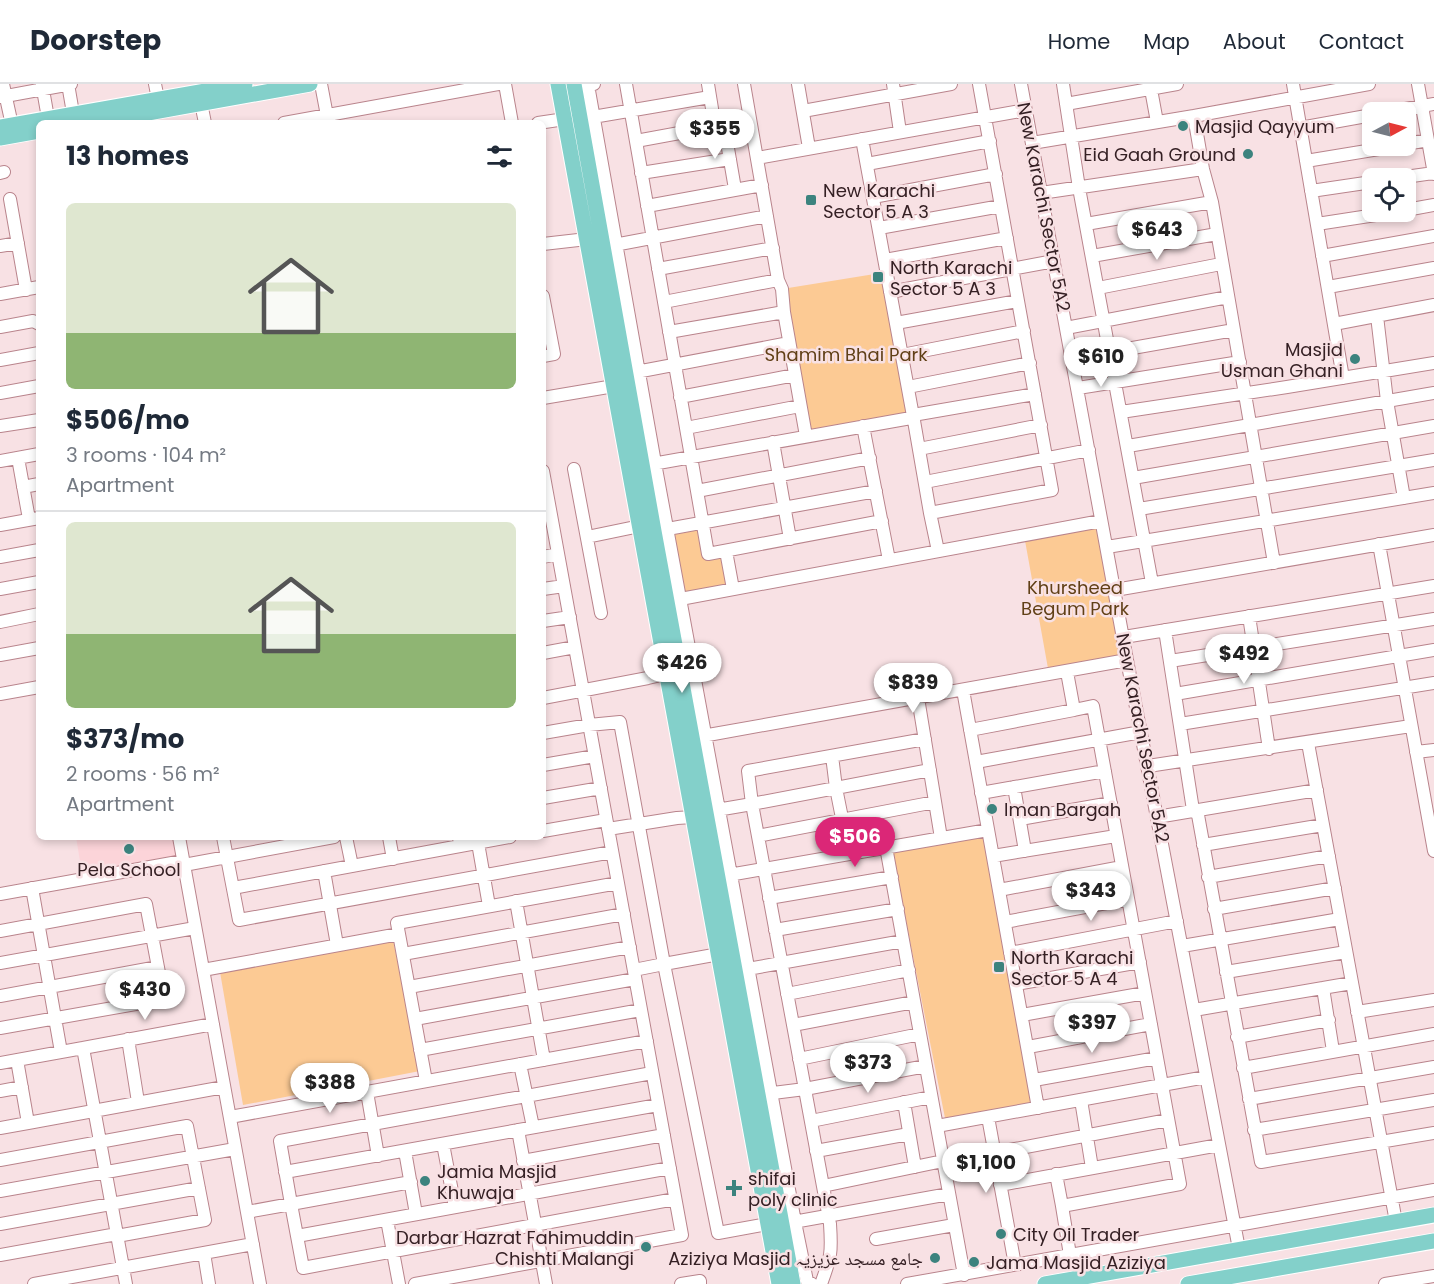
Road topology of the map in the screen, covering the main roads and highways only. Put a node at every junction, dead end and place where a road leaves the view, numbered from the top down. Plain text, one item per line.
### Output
1 (245, 84) edge
2 (310, 84) edge
3 (558, 84) edge
4 (574, 84) edge
5 (156, 92) edge
6 (129, 110) junction
7 (580, 118) junction
8 (57, 120) edge
9 (101, 120) edge
10 (36, 125) edge
11 (6, 126) edge
12 (36, 127) edge
13 (0, 138) edge
14 (654, 528) junction
15 (674, 672) junction
16 (706, 813) junction
17 (1434, 1215) edge
18 (781, 1223) junction
19 (1434, 1241) edge
20 (779, 1284) edge
21 (793, 1284) edge
22 (1045, 1284) edge
23 (1188, 1284) edge

1 - 5 main road
2 - 6 main road
3 - 7 main road
4 - 7 main road
5 - 6 main road
6 - 8 main road
6 - 9 main road
7 - 14 main road
7 - 14 main road
10 - 11 main road
12 - 13 main road
14 - 15 main road
14 - 15 main road
15 - 16 main road
15 - 16 main road
16 - 18 main road
16 - 18 main road
17 - 22 main road
18 - 20 main road
18 - 21 main road
19 - 23 main road

